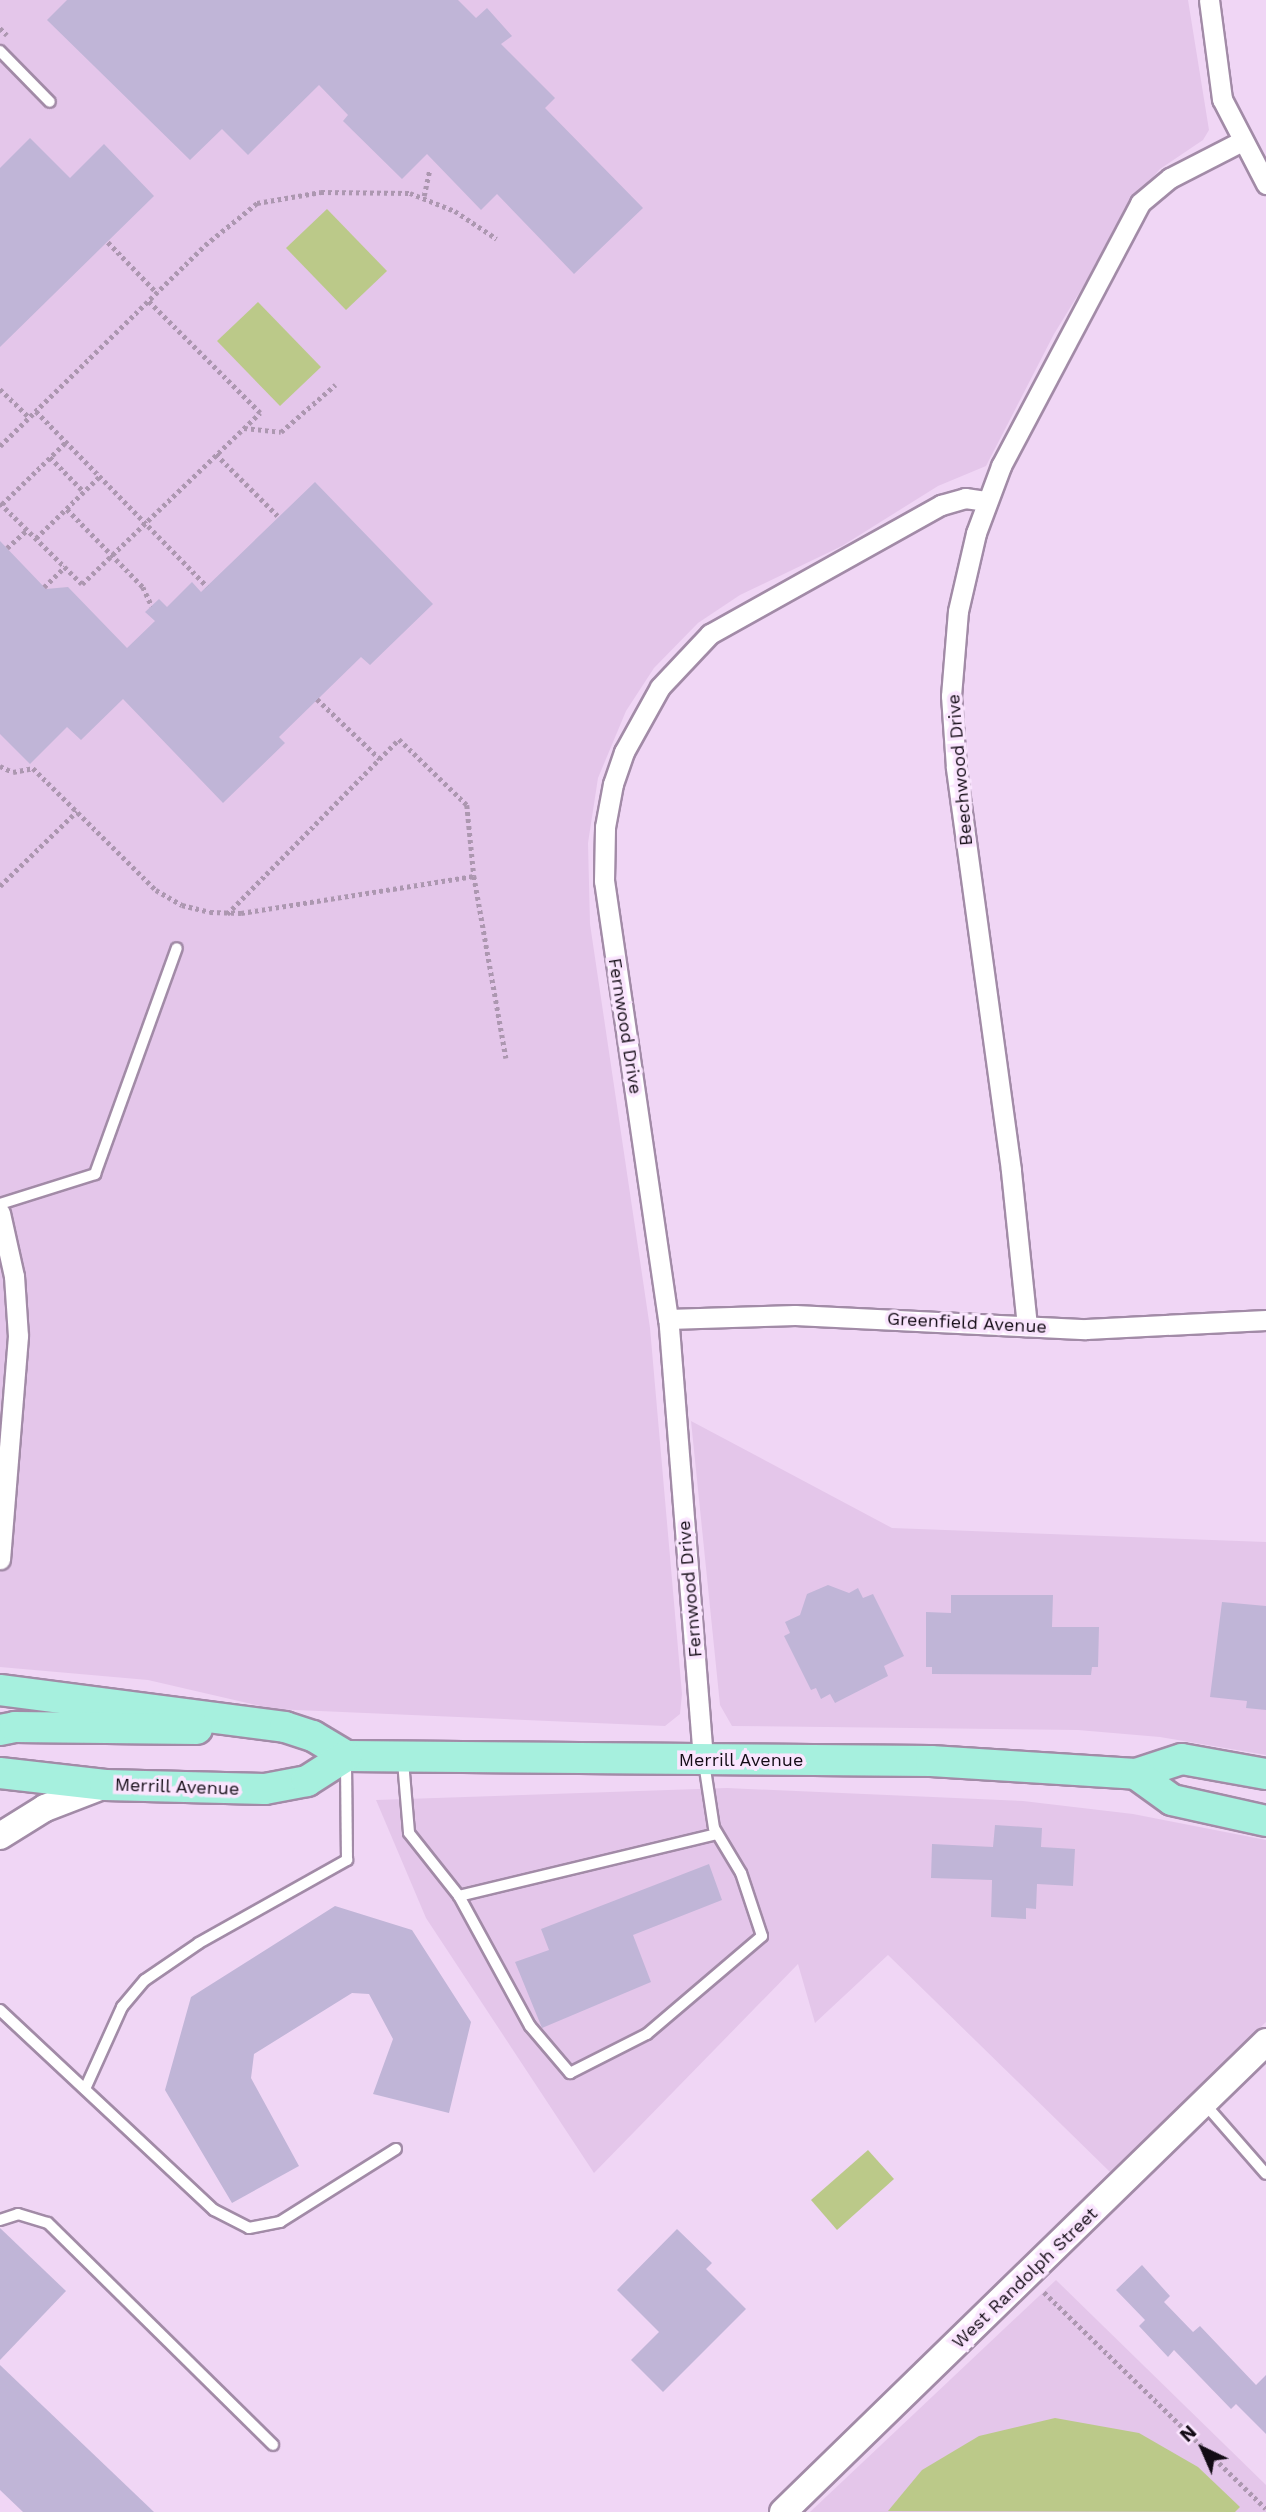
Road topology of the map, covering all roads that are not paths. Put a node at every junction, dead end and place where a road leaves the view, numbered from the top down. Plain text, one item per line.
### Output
1 (1209, 0) edge
2 (0, 51) edge
3 (50, 102) dead end
4 (1242, 141) junction
5 (1266, 184) edge
6 (987, 501) junction
7 (177, 948) dead end
8 (0, 1204) edge
9 (0, 1213) edge
10 (668, 1318) junction
11 (1266, 1320) edge
12 (1027, 1326) junction
13 (0, 1559) edge
14 (0, 1690) edge
15 (285, 1727) junction
16 (0, 1730) edge
17 (346, 1756) junction
18 (403, 1758) junction
19 (703, 1759) junction
20 (0, 1773) edge
21 (1136, 1774) junction
22 (1266, 1774) edge
23 (105, 1785) junction
24 (1266, 1821) edge
25 (718, 1834) junction
26 (0, 1836) edge
27 (459, 1896) junction
28 (0, 2010) edge
29 (1266, 2042) edge
30 (85, 2089) junction
31 (1204, 2103) junction
32 (396, 2149) dead end
33 (1266, 2174) edge
34 (0, 2221) edge
35 (273, 2445) dead end
36 (783, 2512) edge

1 - 4 street
2 - 3 lane
4 - 5 street
4 - 6 street, Beechwood Drive
6 - 10 street, Fernwood Drive
6 - 12 street, Beechwood Drive
7 - 8 lane
9 - 13 street
10 - 12 street, Greenfield Avenue
10 - 19 street, Fernwood Drive
11 - 12 street, Greenfield Avenue
14 - 15 main road, Merrill Avenue
15 - 16 main road
15 - 17 main road, Merrill Avenue
17 - 18 main road, Merrill Avenue
17 - 23 main road, Merrill Avenue
17 - 30 lane
18 - 19 main road, Merrill Avenue
18 - 27 lane
19 - 21 main road, Merrill Avenue
19 - 25 lane
20 - 23 main road, Merrill Avenue
21 - 22 main road, Merrill Avenue
21 - 24 main road
23 - 26 street
25 - 27 lane
25 - 27 lane
28 - 30 lane
29 - 31 street, West Randolph Street
30 - 32 lane
31 - 33 lane
31 - 36 street, West Randolph Street
34 - 35 lane

